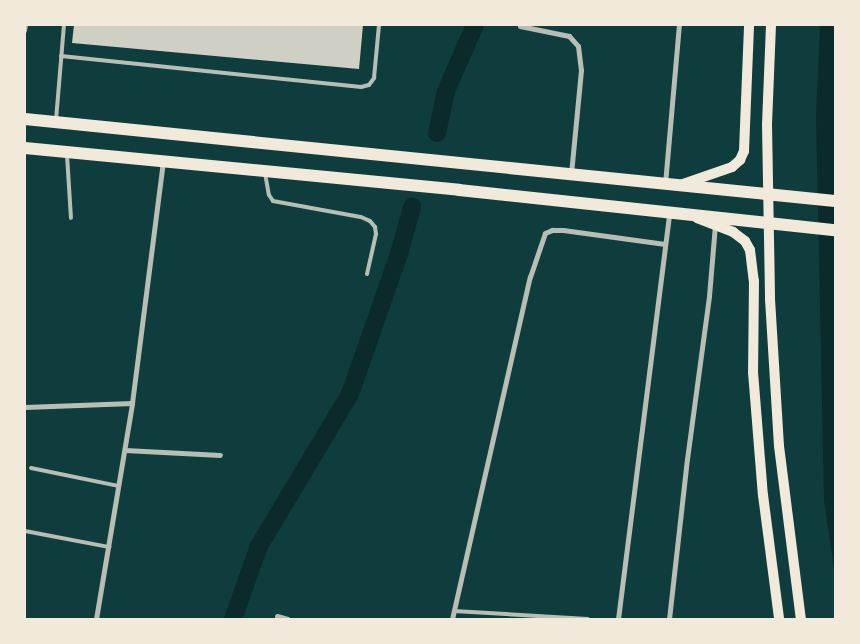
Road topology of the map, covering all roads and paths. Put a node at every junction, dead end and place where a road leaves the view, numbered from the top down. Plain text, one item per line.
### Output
1 (26, 25) edge
2 (64, 25) edge
3 (379, 25) edge
4 (679, 25) edge
5 (748, 25) edge
6 (771, 25) edge
7 (520, 26) dead end
8 (25, 31) edge
9 (61, 56) junction
10 (25, 119) edge
11 (56, 122) junction
12 (25, 148) edge
13 (67, 152) junction
14 (163, 162) junction
15 (265, 172) junction
16 (571, 175) junction
17 (671, 185) junction
18 (835, 201) edge
19 (670, 212) junction
20 (684, 214) junction
21 (71, 218) dead end
22 (715, 225) junction
23 (835, 230) edge
24 (665, 244) junction
25 (367, 274) dead end
26 (132, 403) junction
27 (25, 407) edge
28 (124, 450) junction
29 (220, 455) dead end
30 (31, 468) dead end
31 (119, 486) junction
32 (25, 531) edge
33 (109, 546) junction
34 (454, 611) junction
35 (278, 616) dead end
36 (96, 619) edge
37 (288, 619) edge
38 (452, 619) edge
39 (588, 619) edge
40 (618, 619) edge
41 (669, 619) edge
42 (779, 619) edge
43 (801, 619) edge

1 - 8 lane
2 - 9 lane
3 - 9 lane
4 - 17 street
5 - 17 main road
6 - 43 main road
7 - 16 street
9 - 11 lane
10 - 11 main road
11 - 16 main road
12 - 13 main road
13 - 14 main road
13 - 21 lane
14 - 15 main road
14 - 26 street
15 - 19 main road
15 - 25 lane
16 - 17 main road
17 - 18 main road
19 - 20 main road
19 - 24 street
20 - 22 main road
20 - 23 main road
22 - 41 street
22 - 42 main road
24 - 34 street
24 - 40 street
26 - 27 street
26 - 28 street
28 - 29 street
28 - 31 street
30 - 31 lane
31 - 33 street
32 - 33 lane
33 - 36 street
34 - 38 street
34 - 39 lane
35 - 37 street

